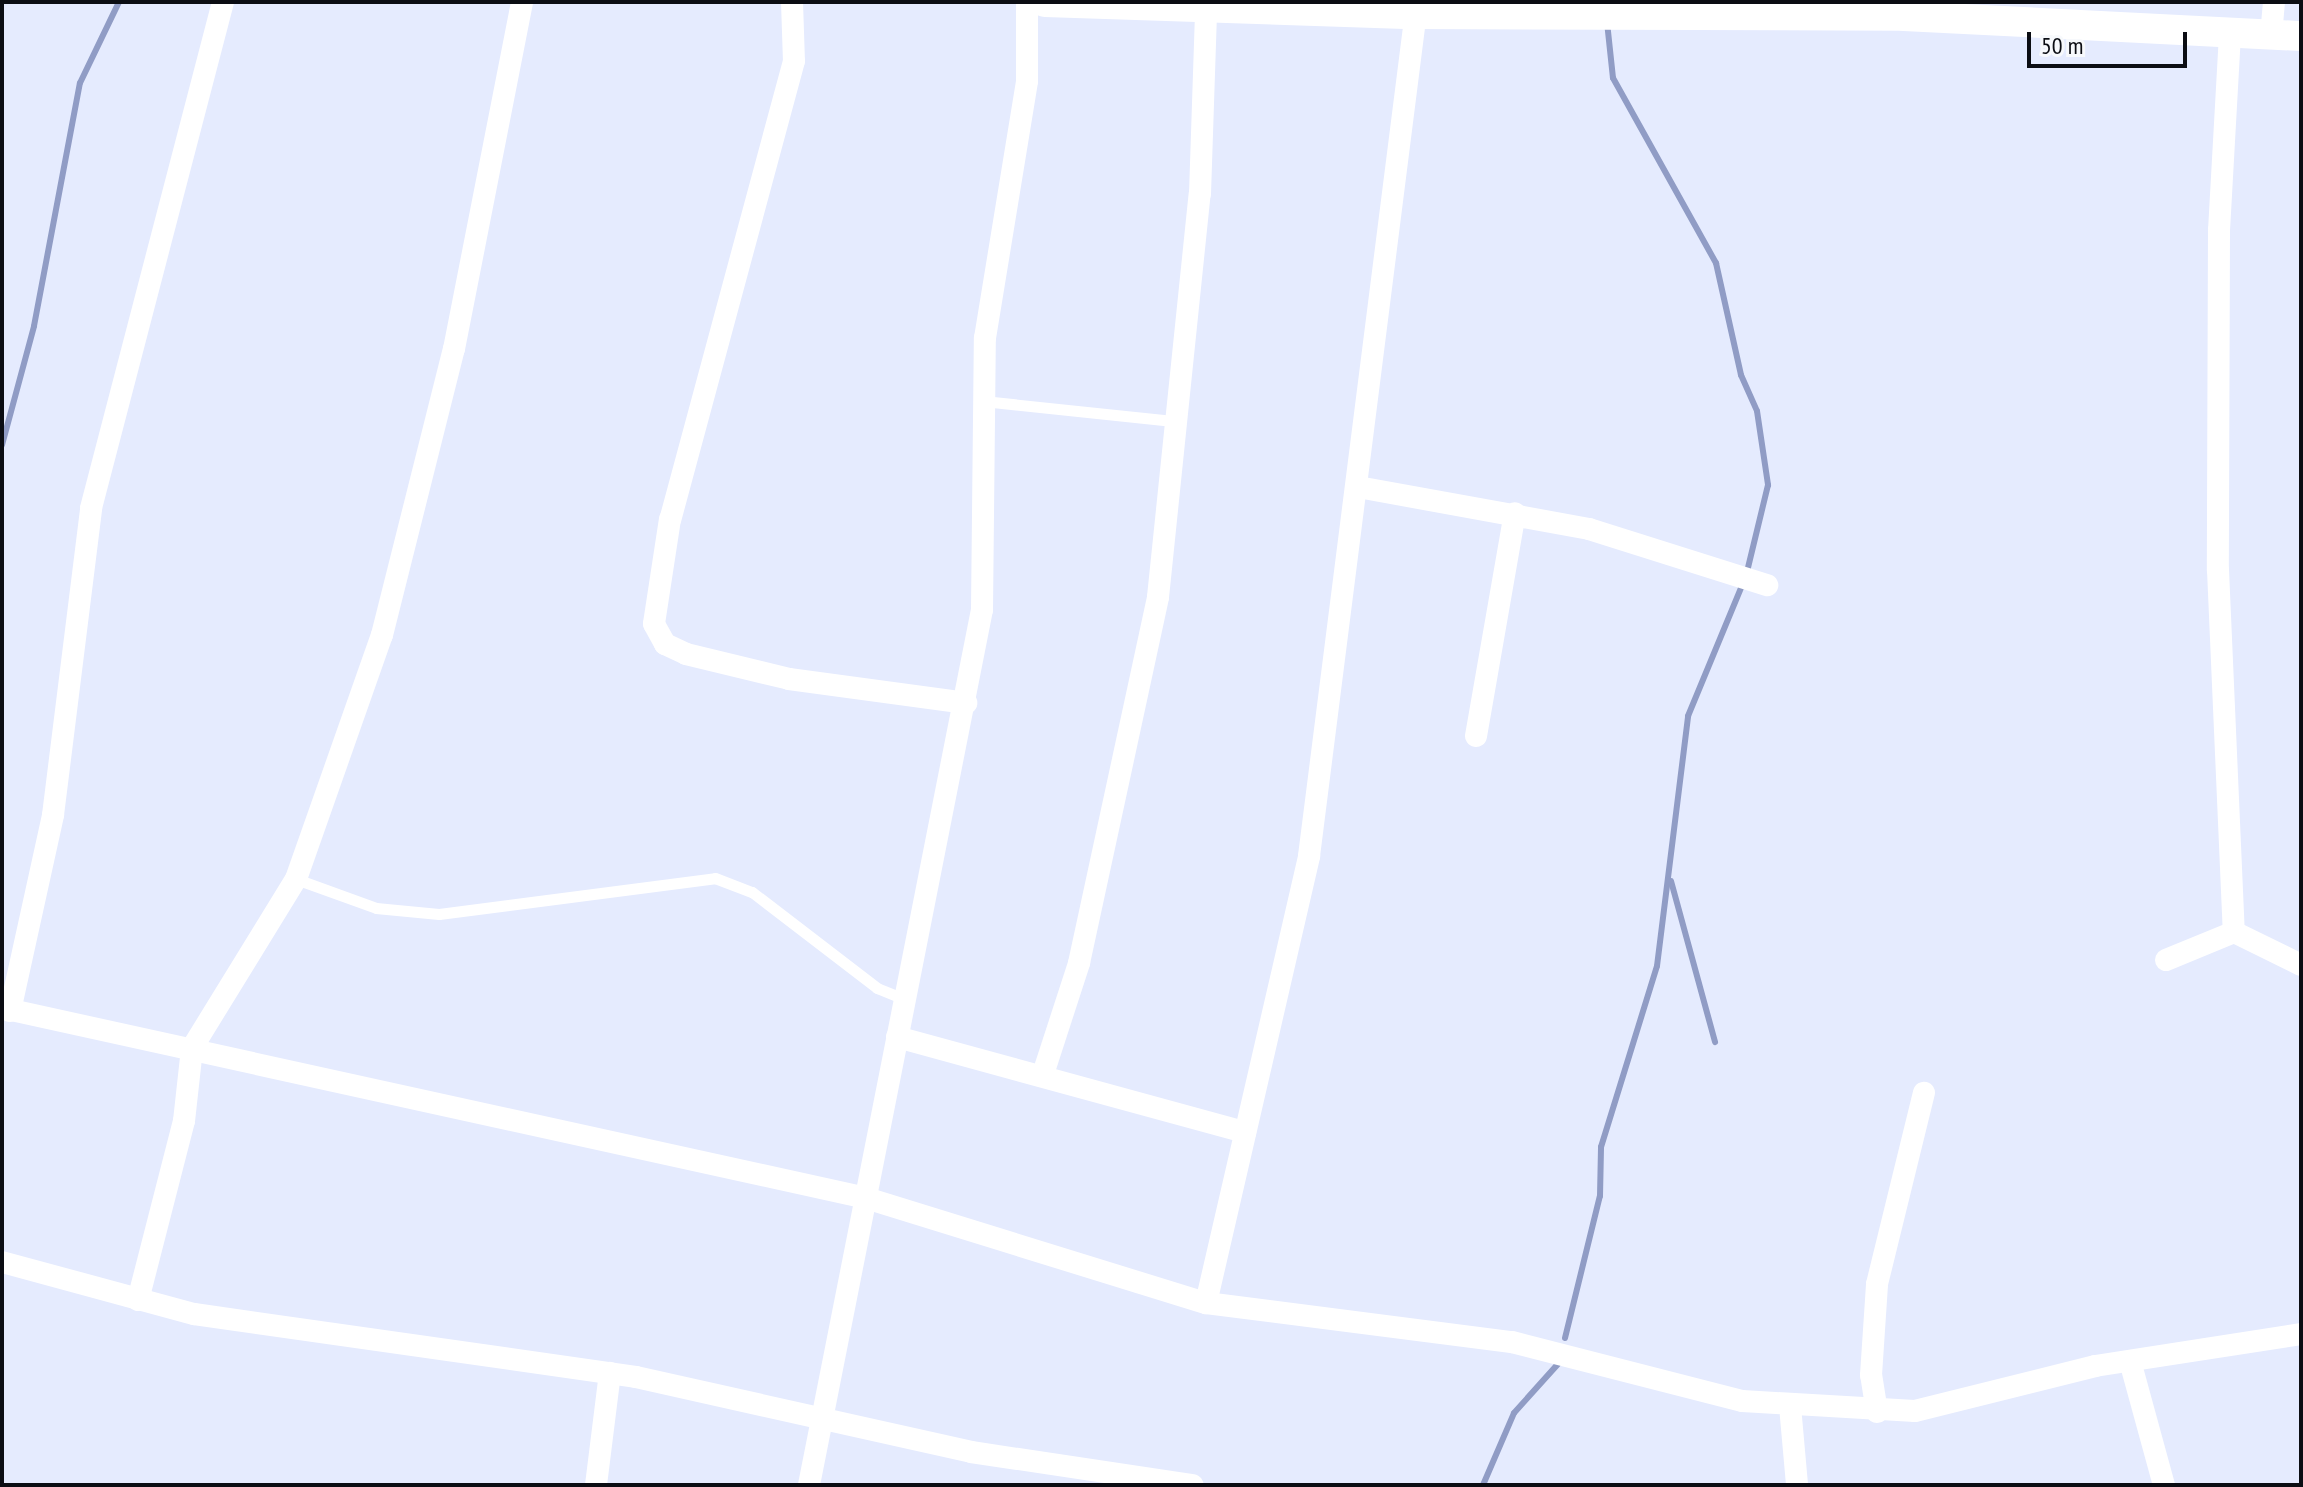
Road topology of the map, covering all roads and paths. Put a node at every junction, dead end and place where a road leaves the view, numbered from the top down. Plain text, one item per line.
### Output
1 (223, 2) edge
2 (522, 2) edge
3 (792, 2) edge
4 (1027, 2) edge
5 (1045, 2) edge
6 (2274, 2) edge
7 (1415, 8) edge
8 (1206, 10) junction
9 (2230, 34) junction
10 (2271, 36) junction
11 (2301, 36) edge
12 (981, 401) junction
13 (1173, 421) junction
14 (1358, 487) junction
15 (1515, 513) junction
16 (1762, 582) dead end
17 (966, 703) junction
18 (1476, 736) dead end
19 (296, 879) junction
20 (2234, 932) junction
21 (2166, 960) dead end
22 (2301, 965) edge
23 (906, 1000) junction
24 (6, 1010) edge
25 (897, 1037) junction
26 (192, 1048) junction
27 (1044, 1071) junction
28 (1924, 1093) dead end
29 (1245, 1132) junction
30 (866, 1198) junction
31 (2, 1262) edge
32 (138, 1300) junction
33 (1206, 1303) junction
34 (2301, 1334) edge
35 (2130, 1361) junction
36 (610, 1373) junction
37 (1790, 1406) junction
38 (1877, 1412) junction
39 (822, 1417) junction
40 (596, 1485) edge
41 (809, 1485) edge
42 (1193, 1485) edge
43 (1797, 1485) edge
44 (2164, 1485) edge

1 - 24 street
2 - 19 street
3 - 17 street
4 - 12 street
5 - 8 main road
6 - 10 street
7 - 8 main road
7 - 9 main road
7 - 14 street
8 - 13 street
9 - 10 main road
9 - 20 street
10 - 11 main road
12 - 13 lane
12 - 17 street
13 - 27 street
14 - 15 street
14 - 29 street
15 - 16 street
15 - 18 street
17 - 23 street
19 - 23 lane
19 - 26 street
20 - 21 street
20 - 22 street
23 - 25 street
24 - 26 street
25 - 27 street
25 - 30 street
26 - 30 street
26 - 32 street
27 - 29 street
28 - 38 street
29 - 33 street
30 - 33 street
30 - 39 street
31 - 32 street
32 - 36 street
33 - 37 street
34 - 35 street
35 - 38 street
35 - 44 street
36 - 39 street
36 - 40 street
37 - 38 street
37 - 43 street
39 - 41 street
39 - 42 street

